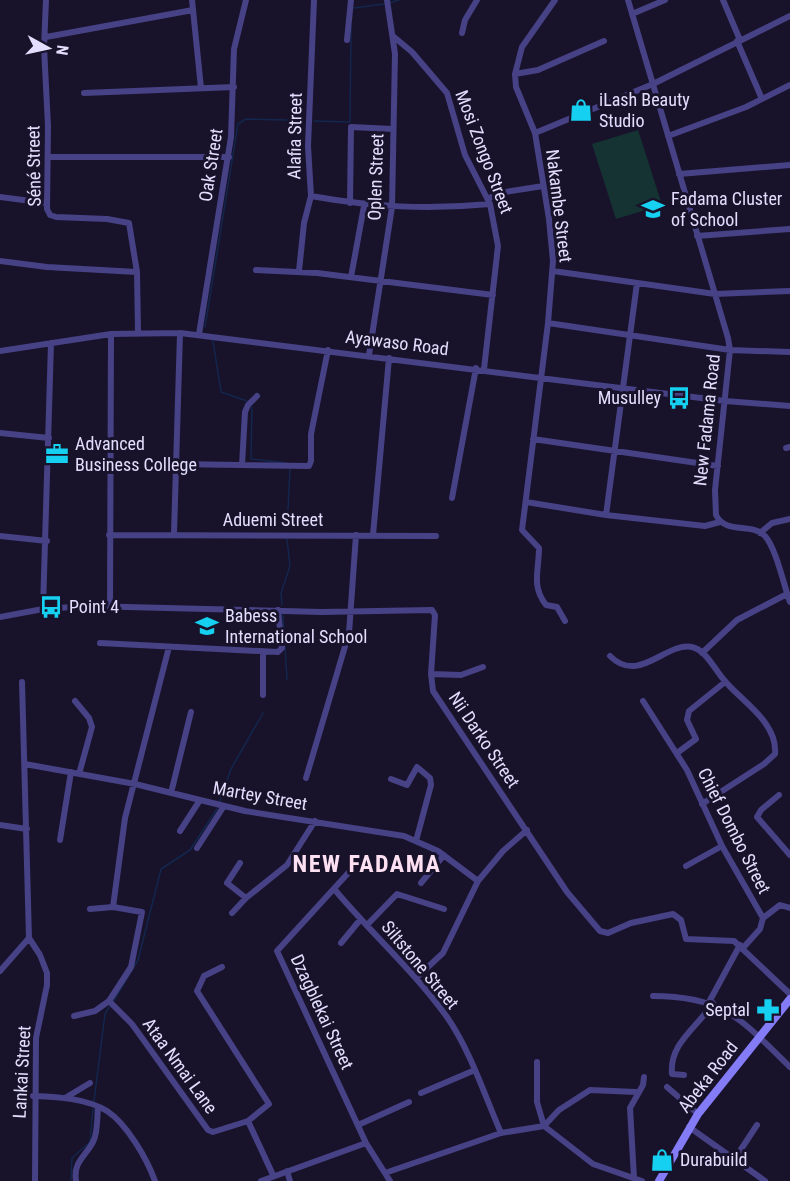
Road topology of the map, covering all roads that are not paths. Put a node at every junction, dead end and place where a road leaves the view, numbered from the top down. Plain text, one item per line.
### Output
1 (46, 0) edge
2 (192, 0) edge
3 (246, 0) edge
4 (314, 0) edge
5 (351, 0) edge
6 (387, 0) edge
7 (477, 0) edge
8 (555, 0) edge
9 (628, 0) edge
10 (665, 0) edge
11 (723, 0) edge
12 (193, 9) junction
13 (632, 14) junction
14 (790, 16) edge
15 (462, 33) dead end
16 (46, 37) junction
17 (394, 37) junction
18 (347, 40) dead end
19 (603, 41) dead end
20 (738, 41) junction
21 (515, 74) junction
22 (653, 84) junction
23 (790, 85) edge
24 (234, 87) junction
25 (201, 88) junction
26 (84, 93) dead end
27 (762, 99) junction
28 (393, 129) junction
29 (535, 133) junction
30 (668, 136) junction
31 (48, 157) junction
32 (229, 157) junction
33 (790, 165) edge
34 (679, 174) junction
35 (543, 186) junction
36 (311, 196) junction
37 (0, 197) edge
38 (350, 202) junction
39 (489, 202) junction
40 (46, 204) junction
41 (364, 206) junction
42 (392, 207) junction
43 (790, 229) edge
44 (697, 236) junction
45 (0, 261) edge
46 (256, 270) dead end
47 (553, 271) junction
48 (137, 272) junction
49 (299, 272) junction
50 (351, 277) junction
51 (382, 281) junction
52 (637, 283) junction
53 (790, 291) edge
54 (715, 294) junction
55 (493, 295) junction
56 (548, 323) junction
57 (138, 331) junction
58 (111, 333) junction
59 (180, 333) junction
60 (199, 334) junction
61 (630, 335) junction
62 (51, 344) junction
63 (328, 350) junction
64 (0, 351) edge
65 (730, 351) junction
66 (790, 352) edge
67 (369, 355) junction
68 (388, 358) junction
69 (476, 368) junction
70 (484, 369) junction
71 (540, 376) junction
72 (624, 387) junction
73 (257, 396) dead end
74 (725, 400) junction
75 (790, 406) edge
76 (0, 433) edge
77 (49, 438) junction
78 (533, 439) junction
79 (615, 451) junction
80 (176, 464) junction
81 (242, 465) junction
82 (718, 466) junction
83 (452, 498) dead end
84 (526, 502) junction
85 (606, 514) junction
86 (790, 519) edge
87 (720, 522) junction
88 (760, 533) junction
89 (174, 534) junction
90 (356, 535) junction
91 (373, 535) junction
92 (0, 536) edge
93 (109, 536) junction
94 (436, 536) dead end
95 (46, 541) junction
96 (787, 594) junction
97 (790, 602) edge
98 (110, 606) junction
99 (43, 609) junction
100 (279, 610) junction
101 (349, 611) junction
102 (0, 617) edge
103 (566, 621) dead end
104 (100, 643) dead end
105 (169, 647) junction
106 (263, 652) junction
107 (702, 653) junction
108 (610, 656) dead end
109 (483, 667) dead end
110 (431, 674) junction
111 (22, 682) dead end
112 (725, 682) junction
113 (263, 695) dead end
114 (75, 701) dead end
115 (643, 702) dead end
116 (191, 712) dead end
117 (677, 753) junction
118 (25, 764) junction
119 (71, 772) junction
120 (79, 774) junction
121 (306, 778) dead end
122 (391, 779) dead end
123 (135, 784) junction
124 (171, 793) junction
125 (779, 795) dead end
126 (200, 800) junction
127 (702, 804) junction
128 (224, 806) junction
129 (315, 821) junction
130 (0, 825) edge
131 (27, 829) junction
132 (180, 831) dead end
133 (527, 831) junction
134 (60, 840) dead end
135 (416, 841) junction
136 (722, 846) junction
137 (197, 848) dead end
138 (444, 855) junction
139 (790, 855) edge
140 (240, 863) dead end
141 (686, 866) dead end
142 (350, 871) dead end
143 (478, 881) junction
144 (421, 882) dead end
145 (335, 890) junction
146 (246, 898) junction
147 (113, 907) junction
148 (790, 908) edge
149 (90, 909) dead end
150 (444, 909) dead end
151 (232, 913) dead end
152 (763, 918) junction
153 (360, 920) junction
154 (367, 925) junction
155 (29, 938) junction
156 (341, 943) dead end
157 (742, 946) junction
158 (222, 967) dead end
159 (0, 971) edge
160 (416, 978) junction
161 (790, 994) edge
162 (653, 996) dead end
163 (790, 999) edge
164 (112, 1003) junction
165 (711, 1003) junction
166 (74, 1016) dead end
167 (760, 1038) junction
168 (537, 1062) dead end
169 (790, 1067) edge
170 (475, 1070) junction
171 (684, 1075) dead end
172 (644, 1077) dead end
173 (90, 1083) dead end
174 (667, 1088) dead end
175 (636, 1092) junction
176 (421, 1093) dead end
177 (33, 1096) junction
178 (65, 1098) junction
179 (410, 1102) dead end
180 (98, 1107) junction
181 (698, 1114) junction
182 (248, 1121) junction
183 (358, 1125) junction
184 (758, 1125) dead end
185 (544, 1126) junction
186 (689, 1127) junction
187 (501, 1133) junction
188 (366, 1143) junction
189 (734, 1160) junction
190 (287, 1171) junction
191 (385, 1173) junction
192 (273, 1175) junction
193 (634, 1178) junction
194 (35, 1181) edge
195 (76, 1181) edge
196 (154, 1181) edge
197 (261, 1181) edge
198 (290, 1181) edge
199 (390, 1181) edge
200 (642, 1181) edge
201 (659, 1181) edge
202 (765, 1181) edge

1 - 16 street, Séné Street
2 - 12 street
3 - 24 street, Oak Street
4 - 36 street, Alafia Street
5 - 18 street
6 - 17 street, Oplen Street
7 - 15 street
8 - 21 street
9 - 13 street, New Fadama Road
10 - 13 street
11 - 20 street
12 - 16 street
12 - 25 street
13 - 22 street, New Fadama Road
14 - 20 street
16 - 31 street, Séné Street
17 - 28 street, Oplen Street
17 - 39 street, Mosi Zongo Street
19 - 21 street
20 - 22 street
20 - 27 street
21 - 29 street, Nakambe Street
22 - 29 street
22 - 30 street, New Fadama Road
23 - 27 street
24 - 25 street
24 - 32 street, Oak Street
25 - 26 street
27 - 30 street
28 - 38 street
28 - 42 street, Oplen Street
29 - 35 street, Nakambe Street
30 - 34 street, New Fadama Road
31 - 32 street
31 - 40 street, Séné Street
32 - 60 street, Oak Street
33 - 34 street
34 - 44 street, New Fadama Road
35 - 39 street
35 - 47 street, Nakambe Street
36 - 38 street
36 - 49 street, Alafia Street
37 - 40 street
38 - 41 street
39 - 42 street
39 - 55 street, Mosi Zongo Street
40 - 48 street, Séné Street
41 - 42 street
41 - 50 street
42 - 51 street, Oplen Street
43 - 44 street
44 - 54 street, New Fadama Road
45 - 48 street
46 - 49 street
47 - 52 street
47 - 56 street, Nakambe Street
48 - 57 street, Séné Street
49 - 50 street
50 - 51 street
51 - 55 street
51 - 67 street, Oplen Street
52 - 54 street
52 - 61 street
53 - 54 street
54 - 65 street, New Fadama Road
55 - 70 street, Mosi Zongo Street
56 - 61 street
56 - 71 street, Nakambe Street
57 - 58 street, Ayawaso Road
57 - 59 street, Ayawaso Road
58 - 62 street, Ayawaso Road
58 - 93 street
59 - 60 street, Ayawaso Road
59 - 80 street
60 - 63 street, Ayawaso Road
61 - 65 street
61 - 72 street
62 - 64 street, Ayawaso Road
62 - 77 street
63 - 67 street, Ayawaso Road
63 - 81 street
65 - 66 street
65 - 74 street, New Fadama Road
67 - 68 street, Ayawaso Road
68 - 69 street, Ayawaso Road
68 - 91 street
69 - 70 street, Ayawaso Road
69 - 83 street
70 - 71 street, Ayawaso Road
71 - 72 street, Ayawaso Road
71 - 78 street, Nakambe Street
72 - 74 street, Ayawaso Road
72 - 79 street
73 - 81 street
74 - 75 street, Ayawaso Road
74 - 82 street, New Fadama Road
76 - 77 street
77 - 95 street
78 - 79 street
78 - 84 street, Nakambe Street
79 - 82 street
79 - 85 street
80 - 81 street
80 - 89 street
82 - 87 street, New Fadama Road
84 - 85 street
84 - 103 street, Nakambe Street
85 - 87 street
86 - 88 street
87 - 88 street
88 - 96 street
89 - 90 street, Aduemi Street
89 - 93 street, Aduemi Street
90 - 91 street, Aduemi Street
90 - 101 street
91 - 94 street, Aduemi Street
92 - 95 street
93 - 98 street
95 - 99 street
96 - 97 street
96 - 107 street
98 - 99 street, Nii Darko Street
98 - 100 street, Nii Darko Street
99 - 102 street, Nii Darko Street
100 - 101 street, Nii Darko Street
100 - 106 street
101 - 110 street, Nii Darko Street
101 - 121 street
104 - 105 street
105 - 106 street
105 - 123 street
106 - 113 street
107 - 108 street
107 - 112 street
109 - 110 street
110 - 133 street, Nii Darko Street
111 - 118 street, Lankai Street
112 - 117 street
112 - 127 street
114 - 120 street
115 - 117 street, Chief Dombo Street
116 - 124 street
117 - 127 street, Chief Dombo Street
118 - 119 street, Martey Street
118 - 131 street, Lankai Street
119 - 120 street, Martey Street
119 - 134 street
120 - 123 street, Martey Street
122 - 135 street
123 - 124 street, Martey Street
123 - 147 street
124 - 126 street, Martey Street
125 - 139 street
126 - 128 street, Martey Street
126 - 132 street
127 - 136 street, Chief Dombo Street
128 - 129 street, Martey Street
128 - 137 street
129 - 135 street, Martey Street
129 - 146 street
130 - 131 street
131 - 155 street, Lankai Street
133 - 143 street
133 - 157 street, Nii Darko Street
135 - 138 street, Martey Street
136 - 141 street
136 - 152 street, Chief Dombo Street
138 - 143 street, Martey Street
138 - 144 street
140 - 146 street
142 - 145 street, Dzagblekai Street
143 - 160 street
145 - 153 street, Siltstone Street
145 - 183 street, Dzagblekai Street
146 - 151 street
147 - 149 street
147 - 164 street
148 - 152 street
150 - 154 street
152 - 157 street, Chief Dombo Street
153 - 154 street, Siltstone Street
153 - 156 street
154 - 160 street, Siltstone Street
155 - 159 street
155 - 177 street, Lankai Street
157 - 161 street
157 - 165 street, Chief Dombo Street
158 - 182 street, Ataa Nmai Lane
160 - 170 street, Siltstone Street
162 - 165 street
163 - 167 street, Abeka Road
164 - 166 street
164 - 182 street, Ataa Nmai Lane
165 - 167 street
165 - 171 street, Chief Dombo Street
167 - 169 street
167 - 181 street, Abeka Road
168 - 185 street
170 - 176 street
170 - 187 street, Siltstone Street
172 - 175 street
173 - 178 street
174 - 181 street
175 - 185 street
175 - 193 street
177 - 178 street
177 - 194 street, Lankai Street
178 - 180 street
179 - 183 street
180 - 195 street
180 - 196 street
181 - 186 street, Abeka Road
182 - 192 street
183 - 188 street, Dzagblekai Street
184 - 189 street
185 - 187 street
185 - 193 street
186 - 189 street
186 - 201 street, Abeka Road
187 - 191 street
188 - 190 street
188 - 191 street, Dzagblekai Street
189 - 202 street
190 - 192 street
190 - 198 street
191 - 199 street, Dzagblekai Street
192 - 197 street
193 - 200 street

